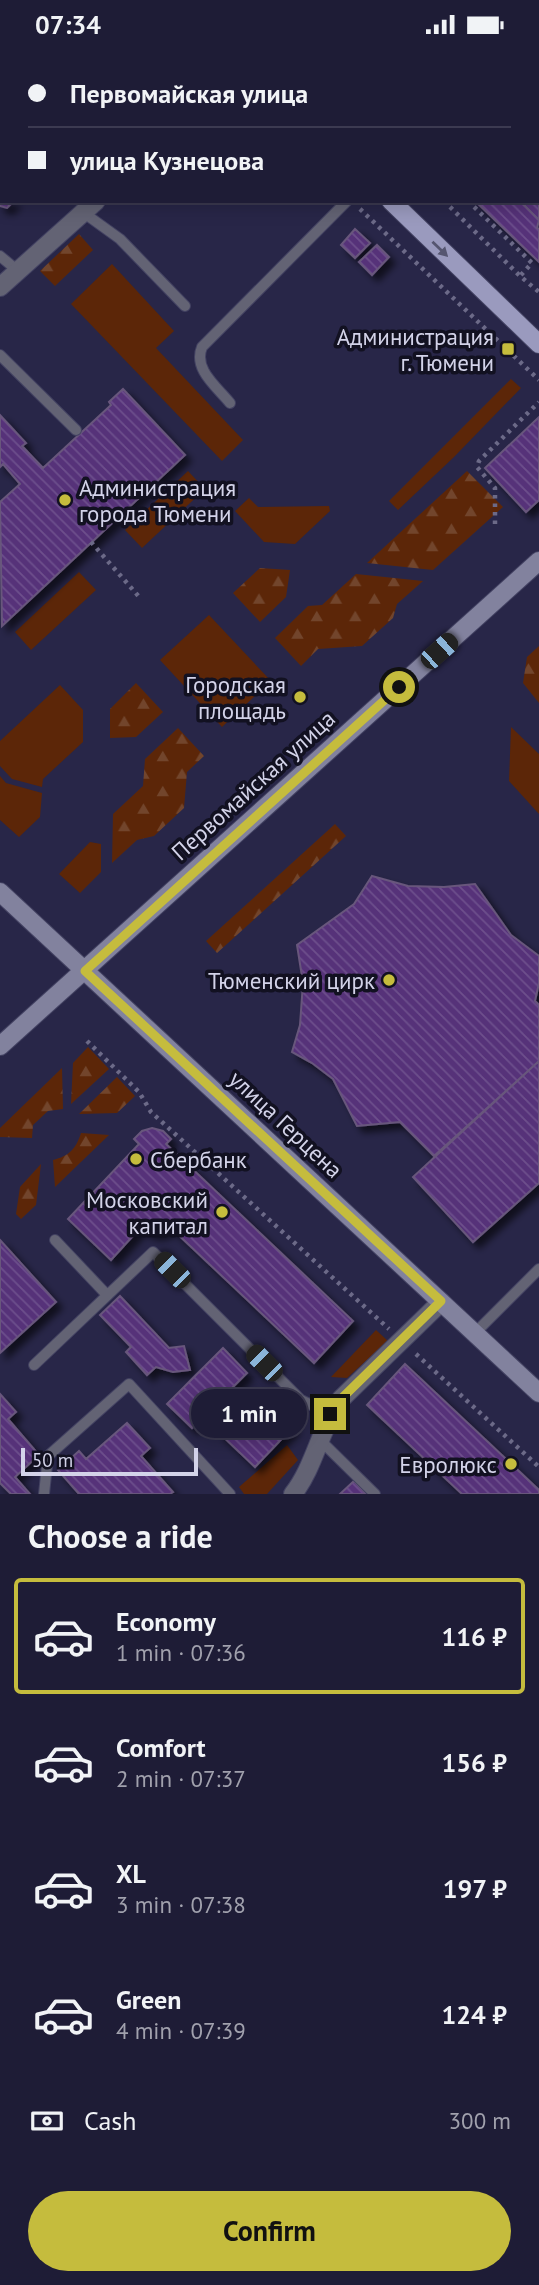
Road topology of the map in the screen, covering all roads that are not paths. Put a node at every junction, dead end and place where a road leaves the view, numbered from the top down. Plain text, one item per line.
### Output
1 (348, 203) edge
2 (393, 203) edge
3 (90, 207) edge
4 (0, 257) edge
5 (18, 271) junction
6 (0, 287) edge
7 (185, 306) dead end
8 (539, 344) edge
9 (0, 355) edge
10 (230, 403) dead end
11 (76, 430) dead end
12 (539, 561) edge
13 (0, 892) edge
14 (85, 971) junction
15 (0, 1046) edge
16 (55, 1240) dead end
17 (536, 1276) edge
18 (107, 1295) junction
19 (441, 1301) junction
20 (475, 1333) junction
21 (34, 1365) dead end
22 (539, 1393) edge
23 (330, 1414) junction
24 (321, 1441) junction
25 (44, 1494) edge
26 (230, 1494) edge
27 (293, 1494) edge
28 (375, 1494) edge

1 - 10 lane
2 -> 8 main road
3 - 5 street
3 - 7 lane
4 - 5 lane
5 - 6 street
9 - 11 lane
12 - 14 street, Первомайская улица
13 - 14 street, улица Герцена
14 - 15 street, Первомайская улица
14 - 19 street, улица Герцена
16 - 18 lane
17 - 20 lane
18 - 21 lane
18 - 23 lane
19 - 20 street, улица Герцена
19 - 23 street
20 - 22 street, улица Герцена
23 - 24 street
24 - 27 street
24 - 28 lane
25 - 26 lane

